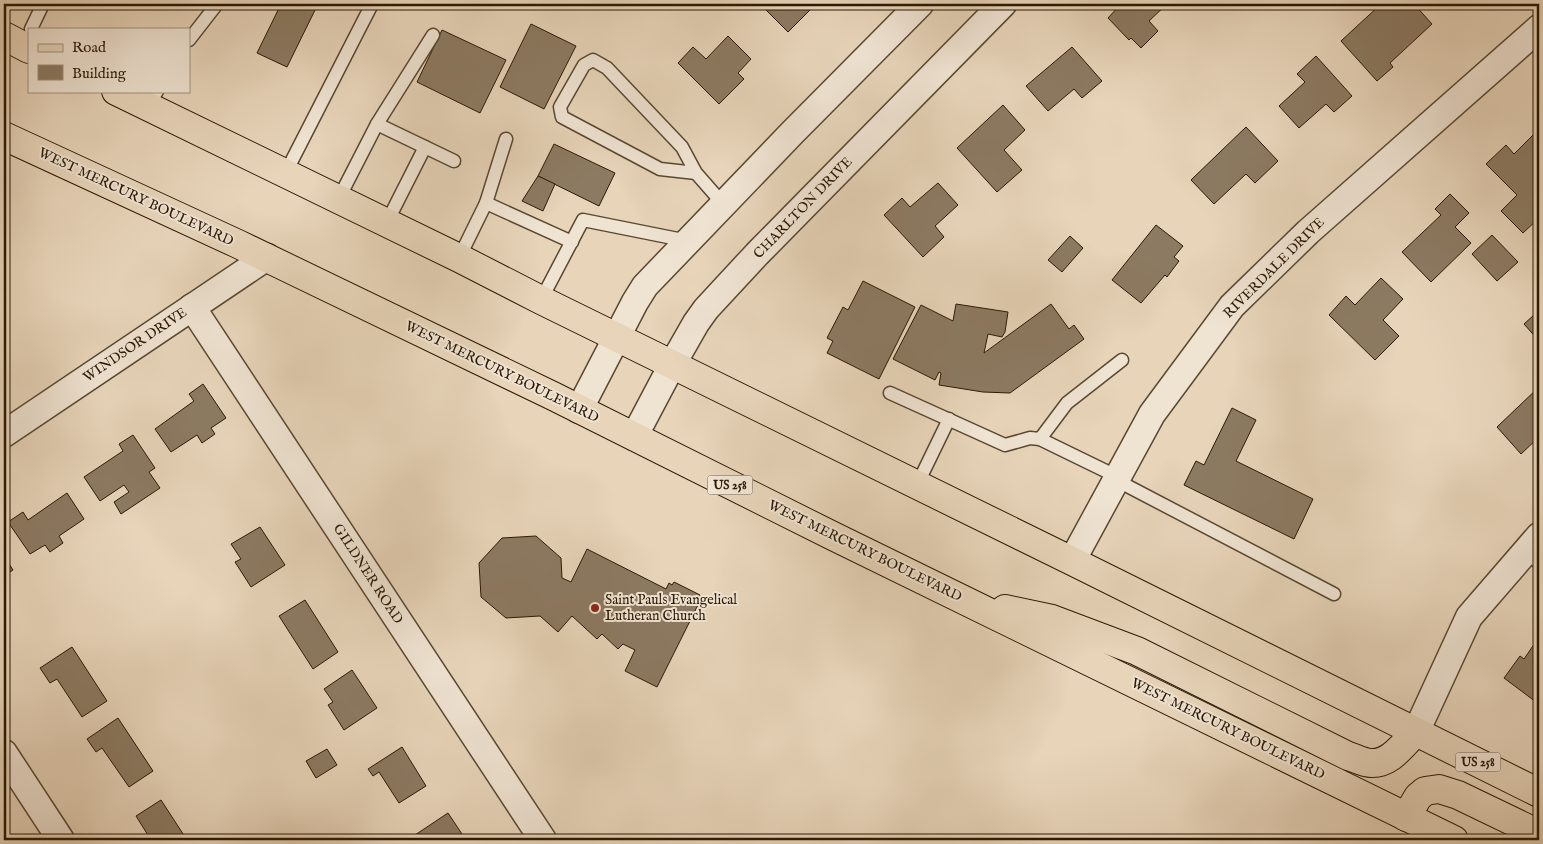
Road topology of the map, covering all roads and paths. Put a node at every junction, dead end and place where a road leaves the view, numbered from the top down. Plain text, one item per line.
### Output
1 (43, 4) edge
2 (217, 4) edge
3 (372, 4) edge
4 (920, 4) edge
5 (1003, 4) edge
6 (29, 28) edge
7 (1539, 28) edge
8 (433, 36) dead end
9 (190, 39) edge
10 (121, 92) edge
11 (153, 99) edge
12 (376, 124) junction
13 (4, 136) edge
14 (506, 138) dead end
15 (425, 147) junction
16 (4, 157) edge
17 (454, 161) dead end
18 (696, 173) junction
19 (285, 174) junction
20 (98, 179) junction
21 (338, 200) junction
22 (486, 203) junction
23 (724, 205) junction
24 (386, 224) junction
25 (689, 241) junction
26 (572, 242) junction
27 (267, 257) junction
28 (459, 258) junction
29 (541, 300) junction
30 (192, 307) junction
31 (616, 337) junction
32 (1122, 360) dead end
33 (672, 365) junction
34 (890, 393) dead end
35 (580, 410) junction
36 (949, 419) junction
37 (4, 434) edge
38 (634, 437) junction
39 (1040, 439) junction
40 (1117, 479) junction
41 (917, 485) junction
42 (1535, 550) edge
43 (1072, 561) junction
44 (1334, 594) dead end
45 (964, 600) junction
46 (1416, 732) junction
47 (4, 753) edge
48 (1539, 793) edge
49 (1406, 817) junction
50 (1539, 834) edge
51 (61, 840) edge
52 (543, 840) edge
53 (1454, 840) edge

1 - 6 lane
2 - 9 lane
3 - 19 lane
4 - 23 street
5 - 33 street, CHARLTON DRIVE
7 - 40 street, RIVERDALE DRIVE
8 - 12 lane
10 - 11 main road, US 258
11 - 19 main road, US 258
12 - 15 lane
12 - 21 lane
13 - 20 main road, WEST MERCURY BOULEVARD / US 258
14 - 22 lane
15 - 17 lane
15 - 24 lane
16 - 20 main road
18 - 18 lane
18 - 23 lane
19 - 21 main road, US 258
20 - 27 main road, WEST MERCURY BOULEVARD / US 258
21 - 24 main road, US 258
22 - 26 lane
22 - 28 lane
23 - 25 street
24 - 28 main road, US 258
25 - 26 lane
25 - 31 street
26 - 29 lane
27 - 30 street, WINDSOR DRIVE
27 - 35 main road, WEST MERCURY BOULEVARD / US 258
28 - 29 main road, US 258
29 - 31 main road, US 258
30 - 37 street, WINDSOR DRIVE
30 - 52 street, GILDNER ROAD
31 - 33 main road, US 258
31 - 35 street
32 - 39 lane
33 - 38 street, CHARLTON DRIVE
33 - 41 main road, US 258
34 - 36 lane
35 - 38 main road, WEST MERCURY BOULEVARD / US 258
36 - 39 lane
36 - 41 lane
38 - 45 main road, WEST MERCURY BOULEVARD / US 258
39 - 40 lane
40 - 43 street, RIVERDALE DRIVE
40 - 44 lane
41 - 43 main road, US 258
42 - 46 street
43 - 46 main road, US 258
45 - 46 main road
45 - 49 main road, WEST MERCURY BOULEVARD / US 258
46 - 48 main road, US 258
47 - 51 street
49 - 50 main road
49 - 53 main road, WEST MERCURY BOULEVARD / US 258

